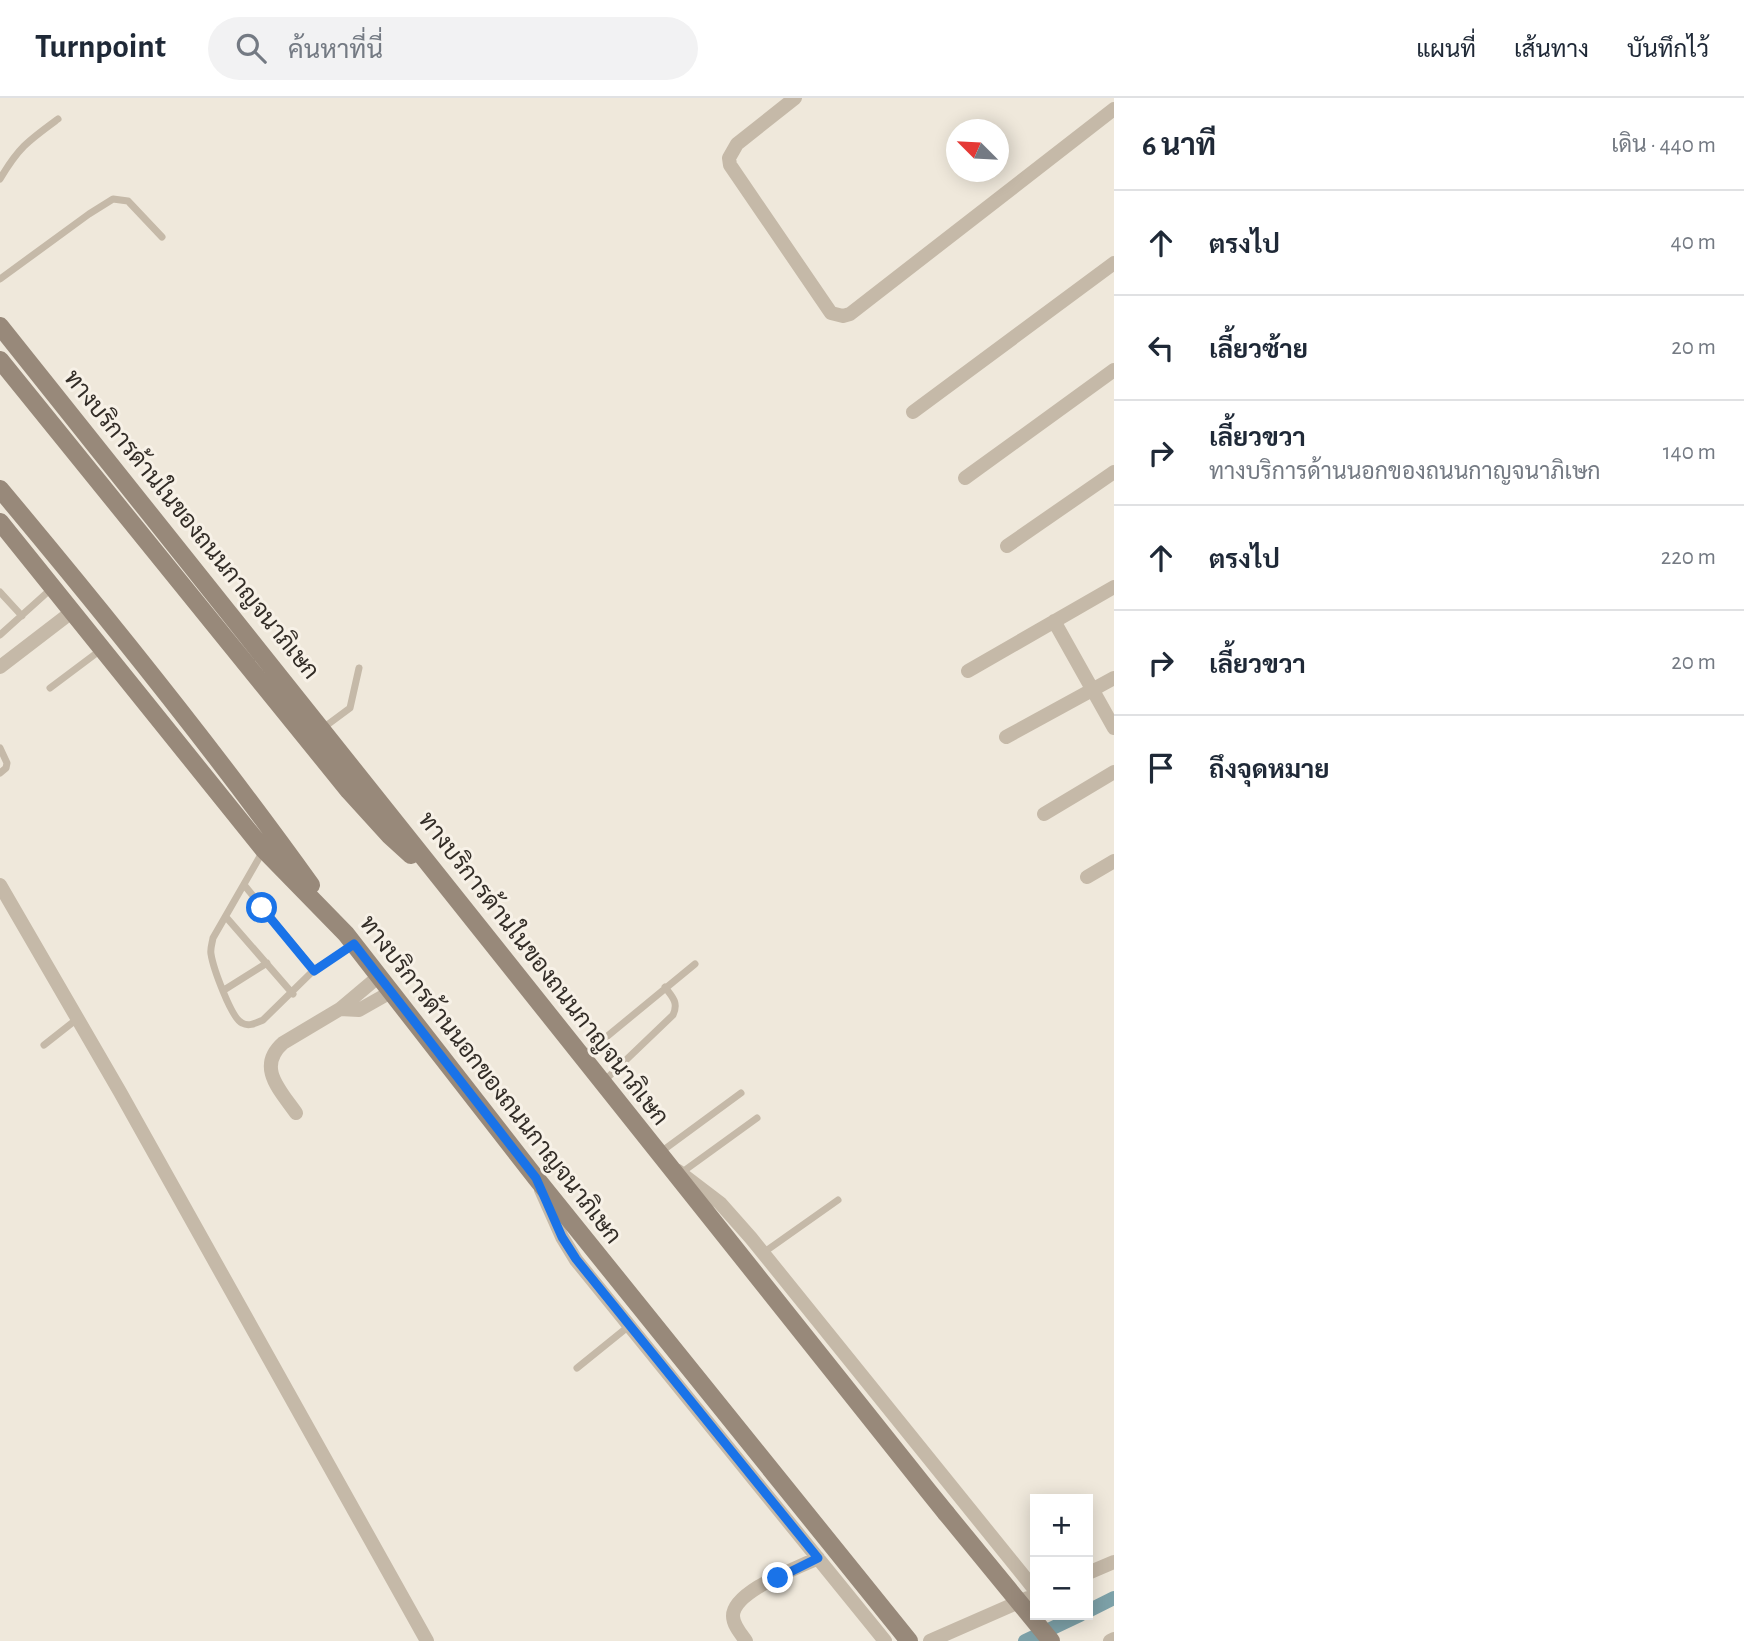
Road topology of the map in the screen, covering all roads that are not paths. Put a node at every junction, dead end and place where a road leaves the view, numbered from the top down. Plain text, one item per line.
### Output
1 (795, 98) edge
2 (1114, 108) edge
3 (58, 120) dead end
4 (0, 179) edge
5 (162, 237) dead end
6 (1114, 263) edge
7 (0, 279) edge
8 (0, 326) edge
9 (0, 360) edge
10 (1114, 370) edge
11 (913, 412) dead end
12 (1114, 472) edge
13 (965, 478) dead end
14 (0, 489) edge
15 (0, 522) edge
16 (1007, 547) dead end
17 (54, 587) junction
18 (1114, 587) edge
19 (0, 592) edge
20 (73, 611) junction
21 (22, 616) junction
22 (1054, 621) junction
23 (0, 635) edge
24 (103, 649) junction
25 (0, 667) edge
26 (359, 668) dead end
27 (968, 671) dead end
28 (1114, 678) edge
29 (50, 688) dead end
30 (1093, 691) junction
31 (323, 728) junction
32 (1114, 728) edge
33 (1006, 737) dead end
34 (0, 748) edge
35 (1114, 772) edge
36 (0, 773) edge
37 (1045, 814) dead end
38 (264, 850) junction
39 (1114, 861) edge
40 (1087, 877) dead end
41 (0, 885) edge
42 (245, 887) junction
43 (447, 887) junction
44 (226, 917) junction
45 (350, 939) junction
46 (267, 963) junction
47 (695, 964) dead end
48 (314, 971) junction
49 (378, 977) junction
50 (665, 987) junction
51 (224, 990) junction
52 (389, 993) junction
53 (293, 994) junction
54 (340, 1009) junction
55 (77, 1019) junction
56 (44, 1045) dead end
57 (581, 1058) junction
58 (602, 1083) junction
59 (741, 1093) dead end
60 (296, 1113) dead end
61 (757, 1118) dead end
62 (660, 1157) junction
63 (680, 1173) junction
64 (536, 1178) junction
65 (838, 1200) dead end
66 (763, 1253) junction
67 (629, 1326) junction
68 (577, 1368) dead end
69 (818, 1558) junction
70 (1114, 1562) edge
71 (1093, 1571) edge
72 (1030, 1584) edge
73 (1030, 1597) edge
74 (427, 1641) edge
75 (746, 1641) edge
76 (885, 1641) edge
77 (909, 1641) edge
78 (930, 1641) edge
79 (1051, 1641) edge

1 - 2 street
3 - 4 lane
5 - 7 lane
6 - 11 street
8 - 31 main road, ทางบริการด้านในของถนนกาญจนาภิเษก
9 - 43 main road
10 - 13 street
12 - 16 street
14 - 45 main road
15 - 17 main road, ทางบริการด้านนอกของถนนกาญจนาภิเษก
17 - 20 main road, ทางบริการด้านนอกของถนนกาญจนาภิเษก
17 - 21 lane
18 - 22 street
19 - 21 lane
20 - 24 main road, ทางบริการด้านนอกของถนนกาญจนาภิเษก
20 - 25 street
21 - 23 lane
22 - 27 street
22 - 30 street
24 - 29 lane
24 - 38 main road, ทางบริการด้านนอกของถนนกาญจนาภิเษก
26 - 31 lane
28 - 30 street
30 - 32 street
30 - 33 street
31 - 43 main road, ทางบริการด้านในของถนนกาญจนาภิเษก
34 - 36 lane
35 - 37 street
38 - 42 lane
38 - 45 main road, ทางบริการด้านนอกของถนนกาญจนาภิเษก
39 - 40 street
41 - 55 street
42 - 44 lane
42 - 48 lane
43 - 57 main road, ทางบริการด้านในของถนนกาญจนาภิเษก
44 - 46 lane
44 - 51 lane
45 - 48 lane
45 - 49 main road, ทางบริการด้านนอกของถนนกาญจนาภิเษก
46 - 51 lane
46 - 53 lane
47 - 50 lane
48 - 53 lane
49 - 52 main road, ทางบริการด้านนอกของถนนกาญจนาภิเษก
49 - 54 street
50 - 57 lane
50 - 58 lane
51 - 53 lane
52 - 54 street
52 - 64 main road, ทางบริการด้านนอกของถนนกาญจนาภิเษก
54 - 60 street
55 - 56 lane
55 - 74 street
57 - 58 main road, ทางบริการด้านในของถนนกาญจนาภิเษก
58 - 62 main road, ทางบริการด้านในของถนนกาญจนาภิเษก
59 - 62 lane
61 - 63 lane
62 - 63 street
62 - 79 main road, ทางบริการด้านในของถนนกาญจนาภิเษก, bridge
63 - 66 street
64 - 67 street
64 - 77 main road, ทางบริการด้านนอกของถนนกาญจนาภิเษก
65 - 66 lane
66 - 72 street
67 - 68 lane
67 - 69 street
69 - 75 street
69 - 76 street
70 - 71 street
73 - 78 street

